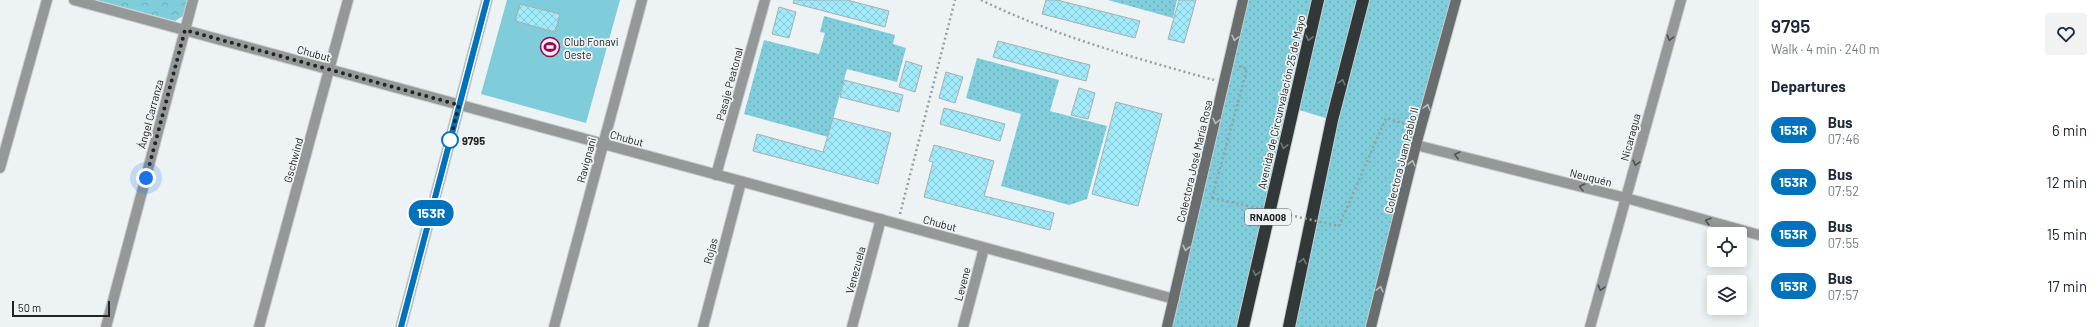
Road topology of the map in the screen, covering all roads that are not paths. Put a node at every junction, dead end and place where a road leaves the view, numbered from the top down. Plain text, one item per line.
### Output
1 (47, 0) edge
2 (74, 0) edge
3 (193, 0) edge
4 (348, 0) edge
5 (487, 0) edge
6 (642, 0) edge
7 (765, 0) edge
8 (1243, 0) edge
9 (1318, 0) edge
10 (1363, 0) edge
11 (1456, 0) edge
12 (1681, 0) edge
13 (185, 30) junction
14 (330, 70) junction
15 (459, 105) junction
16 (603, 144) junction
17 (1416, 144) junction
18 (0, 168) edge
19 (716, 175) junction
20 (741, 182) junction
21 (1626, 198) junction
22 (881, 220) junction
23 (1759, 235) edge
24 (984, 248) junction
25 (1174, 299) junction
26 (106, 327) edge
27 (259, 327) edge
28 (401, 327) edge
29 (554, 327) edge
30 (703, 327) edge
31 (852, 327) edge
32 (963, 327) edge
33 (1167, 327) edge
34 (1243, 327) edge
35 (1289, 327) edge
36 (1371, 327) edge
37 (1590, 327) edge

1 - 18 street
2 - 13 street, Chubut
3 - 13 street, Ángel Carranza
4 - 14 street, Gschwind
5 - 15 street
6 - 16 street, Ravignani
7 - 19 street, Pasaje Peatonal
8 -> 25 main road, Colectora José María Rosa
9 -> 34 highway, Avenida de Circunvalación 25 de Mayo / RNA008
35 -> 10 highway
17 -> 11 main road, Colectora Juan Pablo II
12 -> 21 street, Nicaragua
13 - 14 street, Chubut
13 - 26 street, Ángel Carranza
14 - 15 street, Chubut
14 - 27 street, Gschwind
15 - 16 street, Chubut
15 - 28 street
16 - 19 street, Chubut
16 - 29 street, Ravignani
21 -> 17 street, Neuquén
36 -> 17 main road, Colectora Juan Pablo II
19 - 20 street, Chubut
20 - 22 street, Chubut
20 - 30 street, Rojas
23 -> 21 street, Neuquén
21 -> 37 street, Nicaragua
22 - 24 street, Chubut
22 - 31 street, Venezuela
24 - 25 street, Chubut
24 - 32 street, Levene
25 - 33 main road, Colectora José María Rosa

